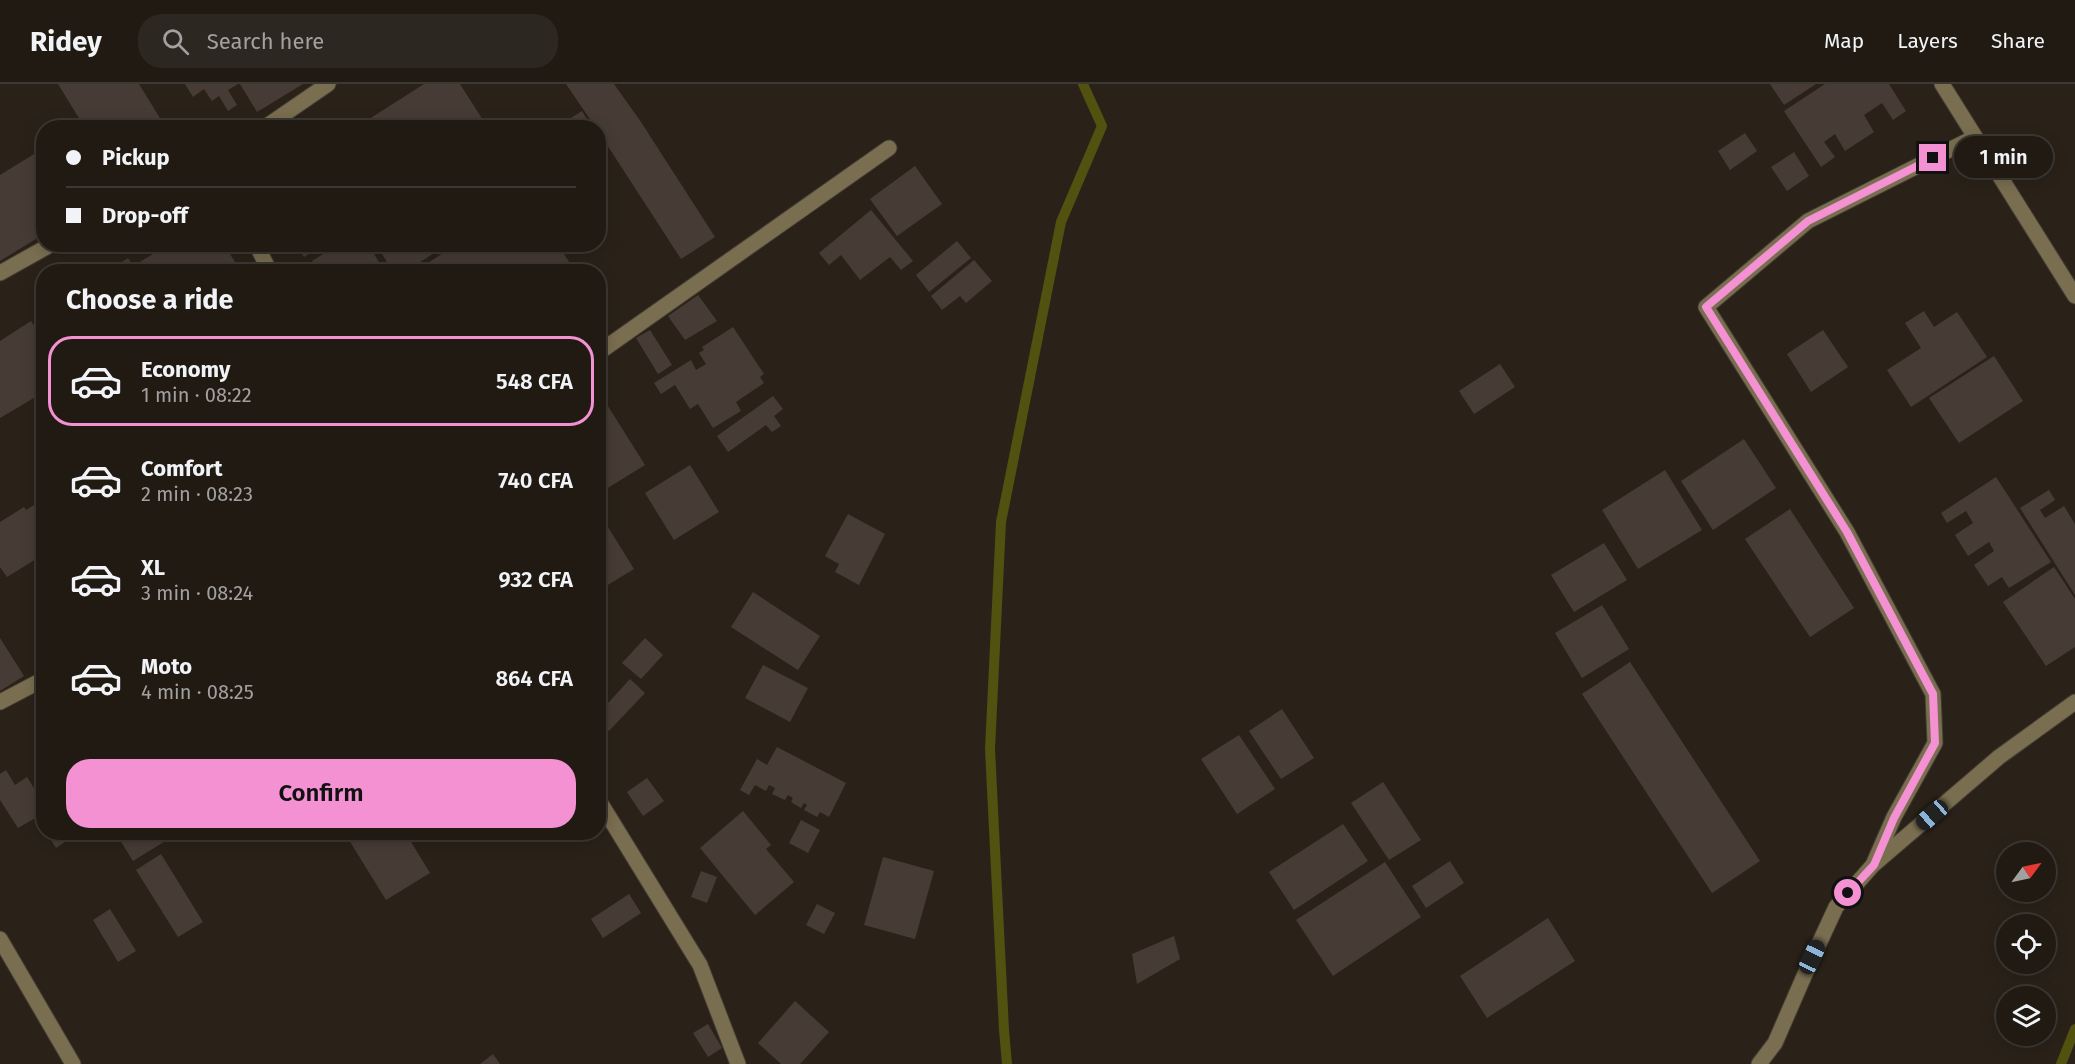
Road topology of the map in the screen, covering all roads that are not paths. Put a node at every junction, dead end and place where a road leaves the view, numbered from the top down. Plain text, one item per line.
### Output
1 (328, 84) edge
2 (1942, 84) edge
3 (276, 120) edge
4 (1975, 137) junction
5 (889, 147) dead end
6 (38, 252) edge
7 (0, 273) edge
8 (2075, 296) edge
9 (606, 347) edge
10 (36, 683) edge
11 (0, 702) edge
12 (2075, 702) edge
13 (606, 812) edge
14 (1874, 865) junction
15 (0, 939) edge
16 (72, 1064) edge
17 (738, 1064) edge
18 (1759, 1064) edge

1 - 3 street
2 - 4 street
4 - 8 street
4 - 14 street
5 - 9 street
6 - 7 street
10 - 11 street
12 - 14 street
13 - 17 street
14 - 18 street
15 - 16 street

